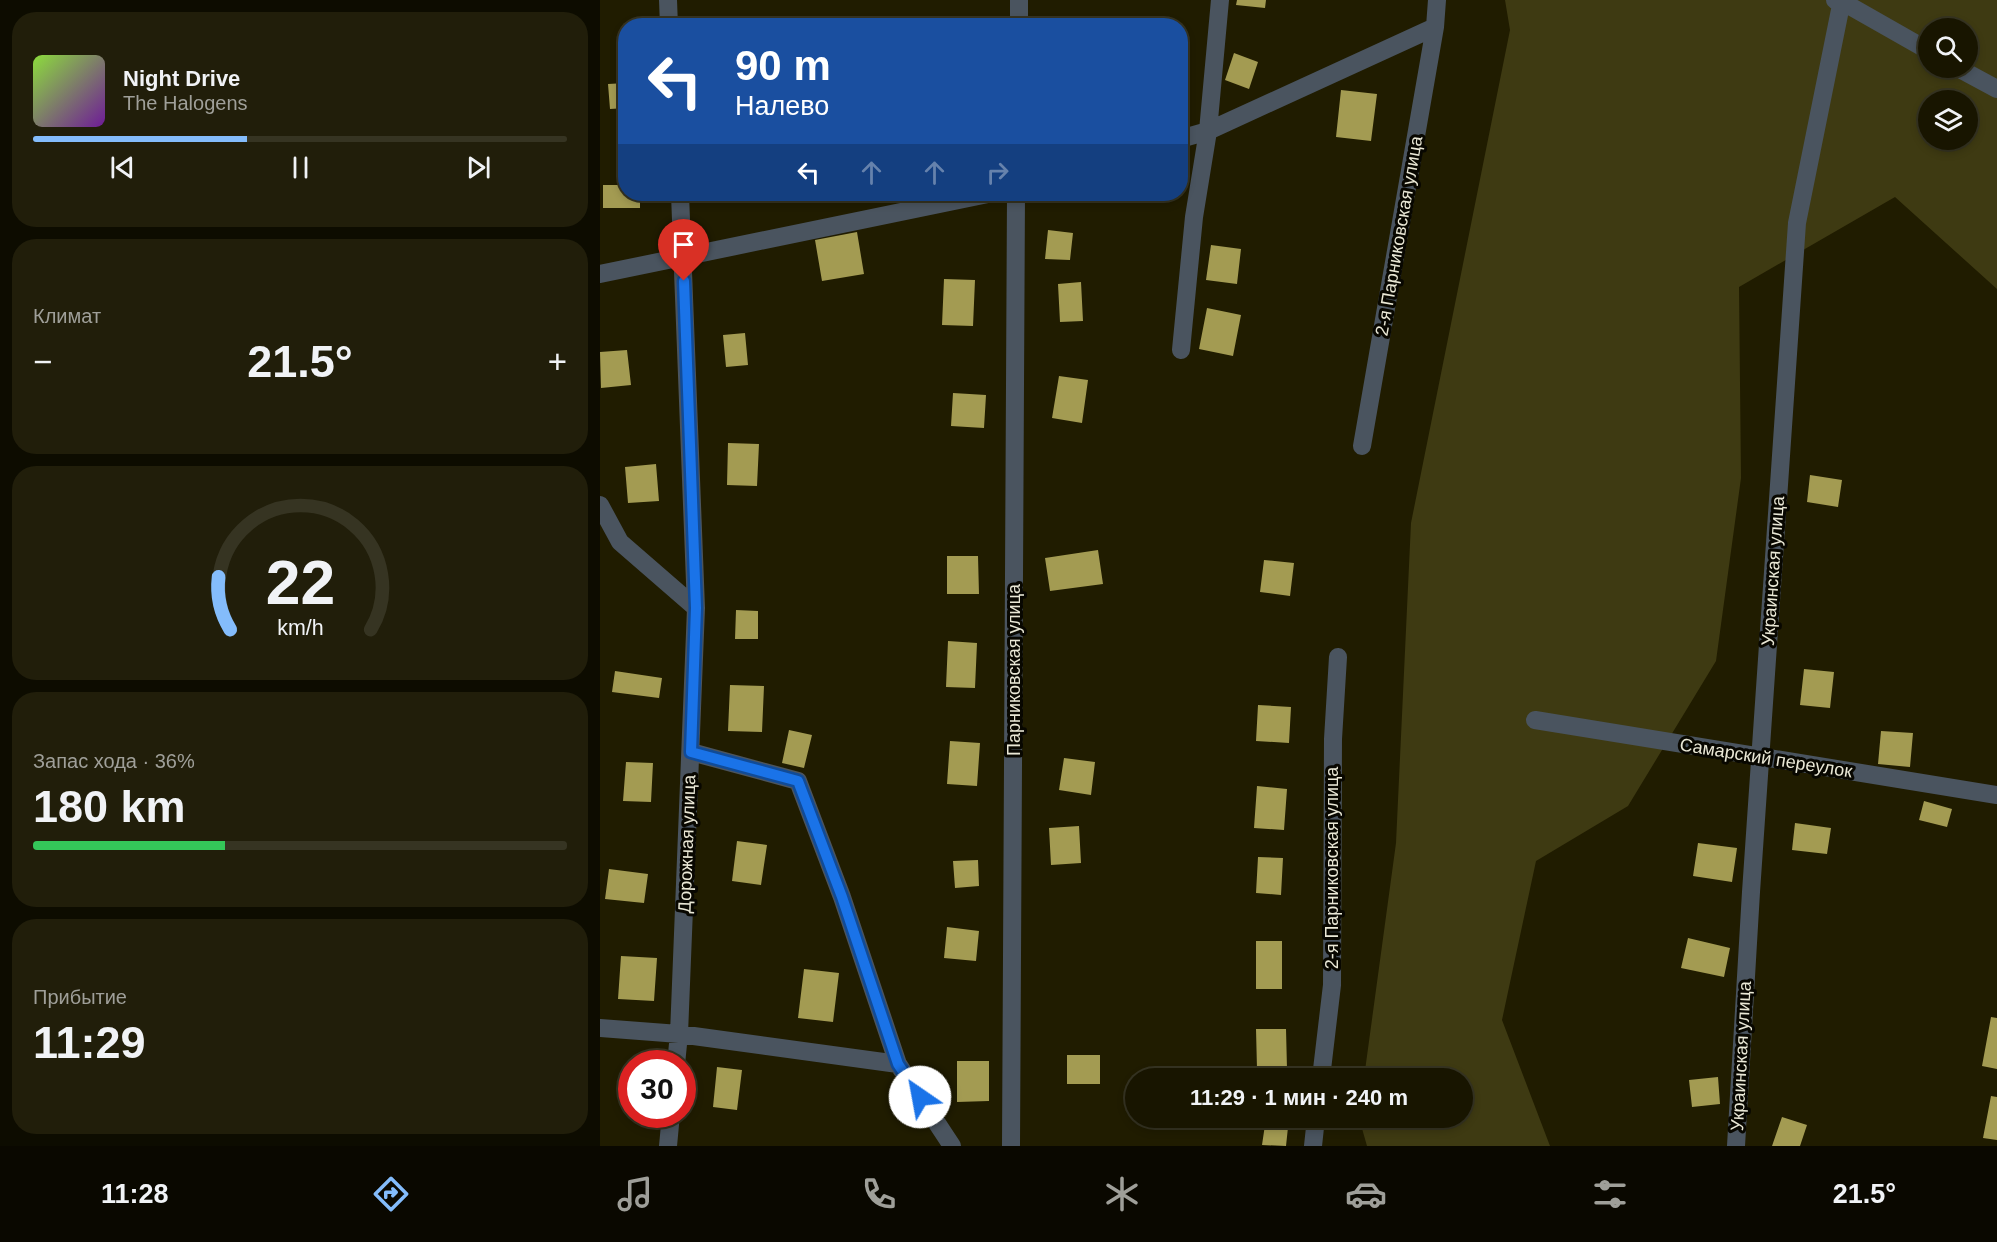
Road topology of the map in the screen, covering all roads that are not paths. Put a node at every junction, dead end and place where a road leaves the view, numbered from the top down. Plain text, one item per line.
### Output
1 (668, 0) edge
2 (1019, 0) edge
3 (1220, 0) edge
4 (1437, 0) edge
5 (1840, 0) edge
6 (669, 18) edge
7 (1019, 18) edge
8 (1435, 27) junction
9 (1918, 45) edge
10 (1977, 78) edge
11 (1997, 89) edge
12 (1208, 131) junction
13 (1188, 137) edge
14 (680, 201) edge
15 (955, 201) edge
16 (1016, 201) edge
17 (683, 258) junction
18 (600, 274) edge
19 (1181, 350) dead end
20 (1362, 446) dead end
21 (600, 505) edge
22 (696, 608) junction
23 (1338, 657) dead end
24 (1535, 720) dead end
25 (691, 752) junction
26 (1761, 757) junction
27 (1997, 795) edge
28 (600, 1028) edge
29 (679, 1034) junction
30 (677, 1050) edge
31 (898, 1064) junction
32 (1322, 1068) edge
33 (670, 1128) edge
34 (1315, 1128) edge
35 (668, 1146) edge
36 (952, 1146) edge
37 (1011, 1146) edge
38 (1313, 1146) edge
39 (1736, 1146) edge

1 - 6 street
2 - 7 street
3 - 12 street
4 - 8 street, 2-я Парниковская улица
5 - 9 street
5 - 26 street, Украинская улица
8 - 12 street
8 - 20 street, 2-я Парниковская улица
10 - 11 street
12 - 13 street
12 - 19 street
14 - 17 street, Дорожная улица
15 - 17 street
16 - 37 street, Парниковская улица
17 - 18 street
17 - 22 street, Дорожная улица
21 - 22 street
22 - 25 street, Дорожная улица
23 - 32 street, 2-я Парниковская улица
24 - 26 street, Самарский переулок
25 - 29 street, Дорожная улица
25 - 31 street
26 - 27 street, Самарский переулок
26 - 39 street, Украинская улица
28 - 29 street
29 - 30 street, Дорожная улица
29 - 31 street
31 - 36 street
33 - 35 street
34 - 38 street

